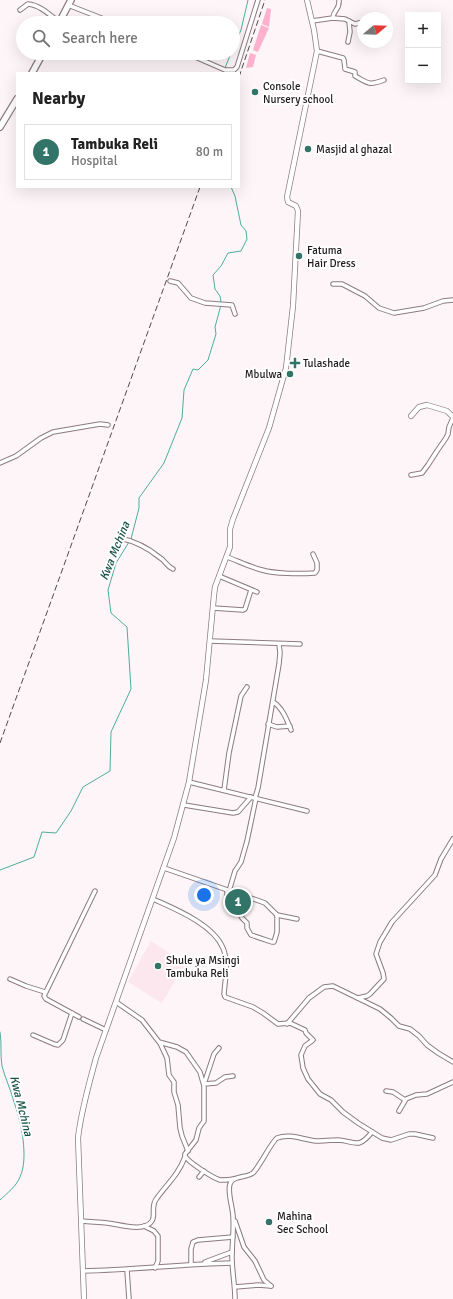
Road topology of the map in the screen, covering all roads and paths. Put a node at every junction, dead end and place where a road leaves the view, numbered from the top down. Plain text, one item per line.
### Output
1 (258, 0) edge
2 (307, 0) edge
3 (339, 0) edge
4 (70, 3) edge
5 (20, 10) dead end
6 (52, 16) edge
7 (62, 16) edge
8 (99, 16) edge
9 (333, 18) junction
10 (348, 20) junction
11 (312, 21) junction
12 (357, 24) edge
13 (348, 42) dead end
14 (317, 51) junction
15 (240, 57) edge
16 (38, 60) edge
17 (202, 60) edge
18 (239, 60) edge
19 (32, 72) edge
20 (384, 80) dead end
21 (16, 101) edge
22 (0, 127) edge
23 (170, 281) dead end
24 (333, 284) dead end
25 (453, 300) edge
26 (236, 314) dead end
27 (411, 416) dead end
28 (453, 418) edge
29 (108, 425) dead end
30 (0, 463) edge
31 (411, 475) dead end
32 (120, 538) dead end
33 (314, 554) dead end
34 (227, 557) junction
35 (173, 569) dead end
36 (219, 576) junction
37 (251, 590) junction
38 (257, 592) dead end
39 (213, 608) junction
40 (210, 641) junction
41 (278, 644) junction
42 (300, 644) dead end
43 (247, 687) dead end
44 (272, 702) junction
45 (268, 724) junction
46 (189, 782) junction
47 (224, 790) junction
48 (254, 798) junction
49 (184, 805) junction
50 (307, 811) dead end
51 (453, 839) edge
52 (164, 868) junction
53 (228, 890) junction
54 (95, 891) dead end
55 (153, 899) junction
56 (277, 915) junction
57 (297, 919) dead end
58 (10, 978) dead end
59 (45, 992) junction
60 (358, 998) junction
61 (116, 1002) junction
62 (72, 1013) junction
63 (287, 1024) junction
64 (106, 1030) junction
65 (33, 1035) dead end
66 (160, 1043) junction
67 (219, 1048) dead end
68 (453, 1062) edge
69 (233, 1076) dead end
70 (453, 1082) edge
71 (204, 1084) junction
72 (386, 1091) dead end
73 (405, 1100) junction
74 (399, 1111) dead end
75 (372, 1132) junction
76 (433, 1138) dead end
77 (188, 1151) junction
78 (185, 1157) junction
79 (204, 1171) junction
80 (199, 1177) dead end
81 (233, 1179) junction
82 (233, 1218) junction
83 (82, 1221) junction
84 (144, 1226) junction
85 (233, 1237) junction
86 (232, 1252) junction
87 (232, 1263) junction
88 (191, 1264) junction
89 (202, 1264) junction
90 (155, 1268) junction
91 (127, 1270) junction
92 (83, 1272) junction
93 (235, 1287) junction
94 (84, 1299) edge
95 (129, 1299) edge
96 (235, 1299) edge

1 - 15 street
2 - 11 street
3 - 9 street
4 - 7 highway
4 - 8 street
5 - 6 street
9 - 10 street
9 - 11 street
10 - 12 street
10 - 13 street
11 - 14 street
14 - 20 street
14 - 34 street
16 - 19 highway
17 - 18 street
21 - 22 highway
23 - 26 street
24 - 25 street
27 - 28 street
28 - 31 street
29 - 30 street
32 - 35 street
33 - 34 street
34 - 36 street
36 - 37 street
36 - 39 street
37 - 38 street
37 - 39 street
39 - 40 street
40 - 41 street
40 - 46 street
41 - 42 street
41 - 44 street
43 - 47 street
44 - 45 street
44 - 45 street
45 - 48 street
46 - 47 street
46 - 49 street
47 - 48 street
48 - 49 street
48 - 50 street
48 - 53 street
49 - 52 street
51 - 60 street
52 - 53 street
52 - 55 street
53 - 56 street
53 - 56 street
54 - 59 street
55 - 61 street
55 - 63 street
56 - 57 street
58 - 59 street
59 - 62 street
60 - 63 street
60 - 68 street
61 - 64 street
61 - 66 street
62 - 64 street
62 - 65 street
63 - 75 street
64 - 83 street
66 - 71 street
66 - 77 street
67 - 71 street
69 - 71 street
70 - 73 street
71 - 77 street
72 - 73 street
73 - 74 street
75 - 76 street
75 - 81 street
77 - 78 street
78 - 79 street
78 - 84 street
79 - 80 street
79 - 81 street
81 - 82 street
82 - 85 street
82 - 93 street
83 - 84 street
83 - 92 street
84 - 90 street
85 - 86 street
85 - 88 street
86 - 87 street
86 - 89 street
87 - 89 street
87 - 93 street
88 - 89 street
88 - 90 street
90 - 91 street
91 - 92 street
91 - 95 street
92 - 94 street
93 - 96 street

